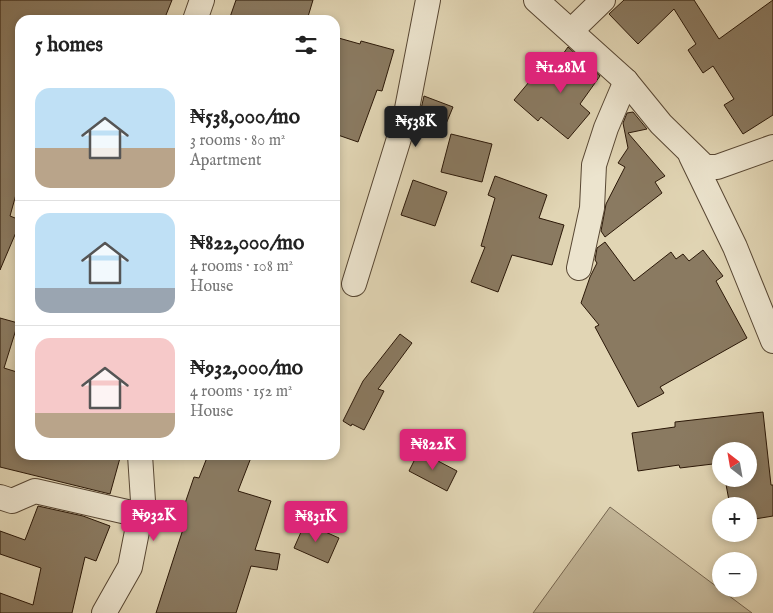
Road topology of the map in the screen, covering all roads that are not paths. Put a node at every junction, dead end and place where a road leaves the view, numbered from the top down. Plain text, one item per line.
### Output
1 (202, 0) edge
2 (428, 0) edge
3 (536, 0) edge
4 (603, 0) edge
5 (197, 15) edge
6 (572, 30) junction
7 (626, 81) junction
8 (773, 147) edge
9 (691, 156) junction
10 (579, 268) dead end
11 (354, 284) dead end
12 (773, 340) edge
13 (140, 460) edge
14 (0, 497) edge
15 (140, 515) junction
16 (104, 613) edge

1 - 5 street
2 - 11 street
3 - 6 street
4 - 6 street
6 - 7 street
7 - 9 street
7 - 10 street
8 - 9 street
9 - 12 street
13 - 15 street
14 - 15 street
15 - 16 street

